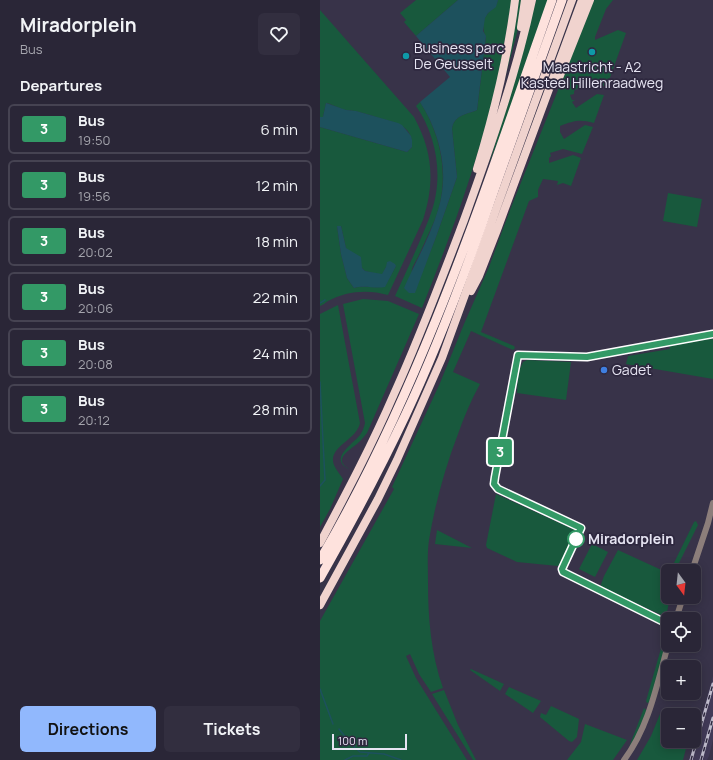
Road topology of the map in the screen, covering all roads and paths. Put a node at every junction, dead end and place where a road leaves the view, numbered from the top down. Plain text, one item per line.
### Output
1 (516, 0) edge
2 (525, 0) edge
3 (532, 0) edge
4 (552, 0) edge
5 (562, 0) edge
6 (572, 0) edge
7 (582, 0) edge
8 (590, 0) edge
9 (512, 76) junction
10 (542, 107) junction
11 (458, 237) junction
12 (439, 311) junction
13 (457, 318) junction
14 (430, 323) junction
15 (713, 503) edge
16 (320, 543) edge
17 (320, 560) edge
18 (694, 564) edge
19 (320, 578) edge
20 (320, 605) edge
21 (666, 652) edge
22 (624, 760) edge

1 - 11 highway
2 - 9 highway
3 - 9 highway
4 - 12 highway
5 - 12 highway
6 - 13 highway
7 - 10 highway
8 - 10 highway
9 - 11 highway
10 - 13 highway
11 - 12 highway
12 - 14 highway
12 - 19 highway
13 - 20 highway
14 - 16 highway
14 - 17 highway
15 - 18 street
21 - 22 street

